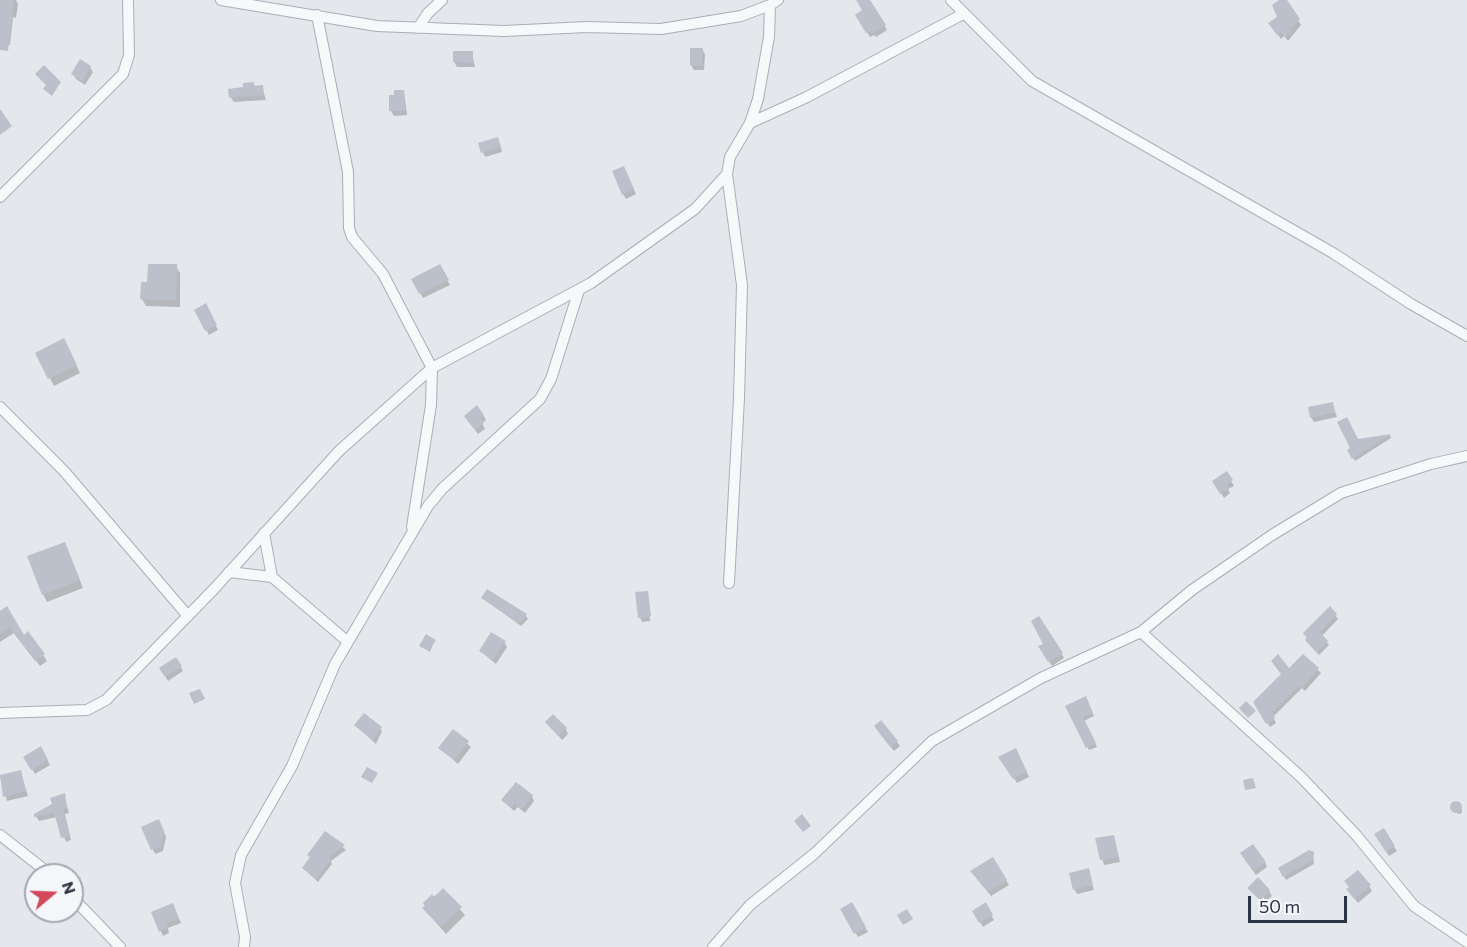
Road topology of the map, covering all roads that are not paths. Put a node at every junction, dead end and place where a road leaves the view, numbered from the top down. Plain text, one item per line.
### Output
1 (128, 0) edge
2 (221, 0) edge
3 (442, 0) edge
4 (951, 0) edge
5 (774, 3) edge
6 (963, 14) junction
7 (317, 15) junction
8 (418, 28) junction
9 (750, 123) junction
10 (727, 174) junction
11 (0, 197) edge
12 (579, 290) junction
13 (1467, 336) edge
14 (432, 368) junction
15 (0, 407) edge
16 (1467, 456) edge
17 (412, 531) junction
18 (264, 533) junction
19 (229, 572) junction
20 (272, 577) junction
21 (729, 583) dead end
22 (188, 616) junction
23 (1141, 632) junction
24 (348, 642) junction
25 (0, 713) edge
26 (0, 835) edge
27 (36, 863) edge
28 (84, 910) edge
29 (1467, 942) edge
30 (117, 946) edge
31 (244, 947) edge
32 (713, 947) edge

1 - 11 street
2 - 7 street
3 - 8 street
4 - 6 street
5 - 8 street
5 - 9 street
6 - 9 street
6 - 13 street
7 - 8 street
7 - 14 street
9 - 10 street
10 - 12 street
10 - 21 street
12 - 14 street
12 - 17 street
14 - 17 street
14 - 18 street
15 - 22 street
16 - 23 street
17 - 24 street
18 - 19 street
18 - 20 street
19 - 20 street
19 - 22 street
20 - 24 street
22 - 25 street
23 - 29 street
23 - 32 street
24 - 31 street
26 - 27 street
28 - 30 street

